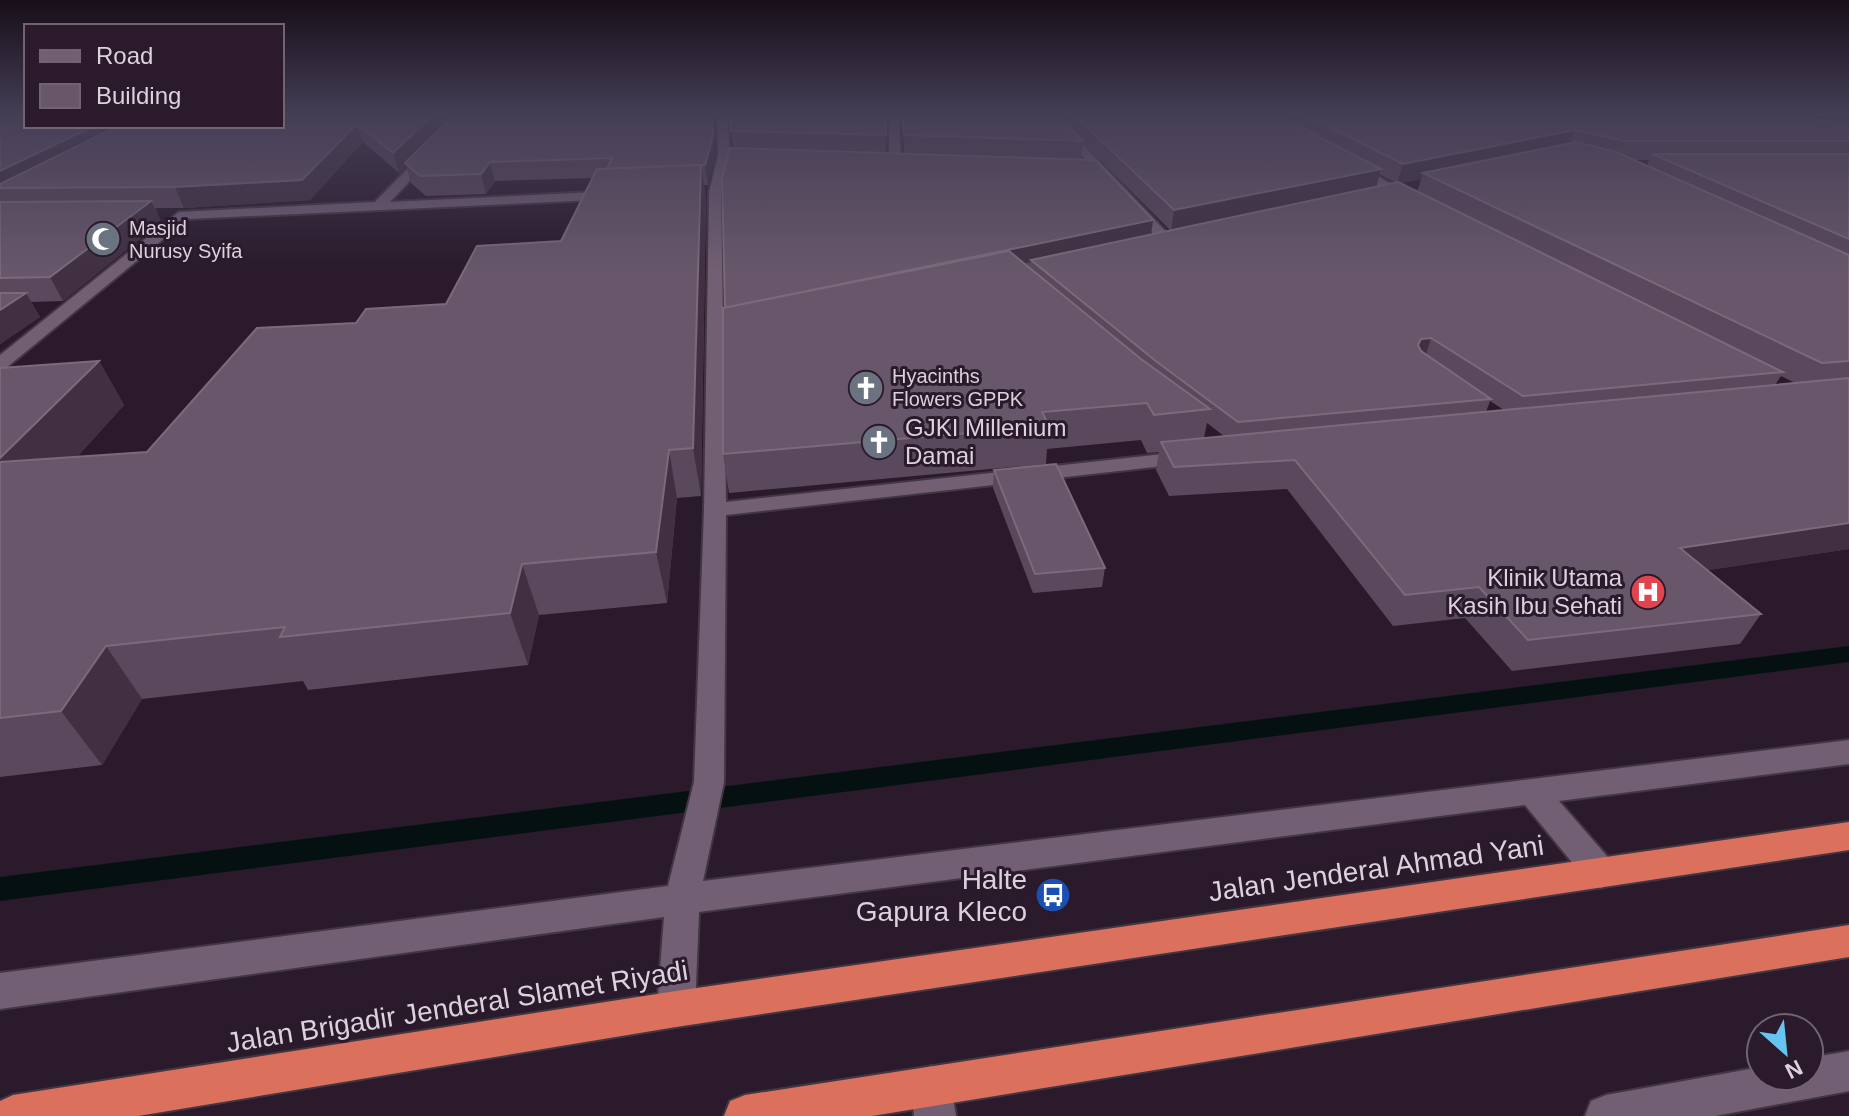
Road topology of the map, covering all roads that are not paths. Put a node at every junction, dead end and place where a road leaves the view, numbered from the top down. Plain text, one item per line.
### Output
1 (417, 166) edge
2 (724, 166) edge
3 (1347, 166) edge
4 (1081, 167) edge
5 (1097, 167) joint
6 (1427, 185) edge
7 (1398, 192) junction
8 (635, 195) edge
9 (1367, 198) edge
10 (380, 204) junction
11 (1426, 206) edge
12 (184, 215) junction
13 (154, 216) dead end
14 (1152, 244) edge
15 (40, 309) dead end
16 (67, 309) junction
17 (0, 364) edge
18 (1213, 454) edge
19 (715, 510) junction
20 (1849, 752) edge
21 (1531, 791) junction
22 (1849, 836) edge
23 (1601, 873) junction
24 (686, 886) junction
25 (1849, 941) edge
26 (914, 974) joint
27 (0, 991) edge
28 (676, 1009) junction
29 (1849, 1071) edge
30 (933, 1101) edge
31 (13, 1116) edge
32 (745, 1116) edge
33 (1606, 1116) edge

1 - 10 street
2 - 19 street
3 - 7 street
4 - 5 street
5 - 14 street
6 - 7 street
7 - 9 street
7 - 11 street
8 - 10 street
10 - 12 street
12 - 13 street
12 - 16 street
15 - 16 street
16 - 17 street
18 - 19 street
19 - 24 street
20 - 21 street
21 - 23 street
21 - 24 street
22 - 23 highway, Jalan Jenderal Ahmad Yani
23 - 26 highway, Jalan Jenderal Ahmad Yani
24 - 27 street
24 - 28 street
25 - 30 highway
26 - 28 highway, Jalan Brigadir Jenderal Slamet Riyadi
28 - 31 highway, Jalan Brigadir Jenderal Slamet Riyadi
29 - 33 street
30 - 32 highway

